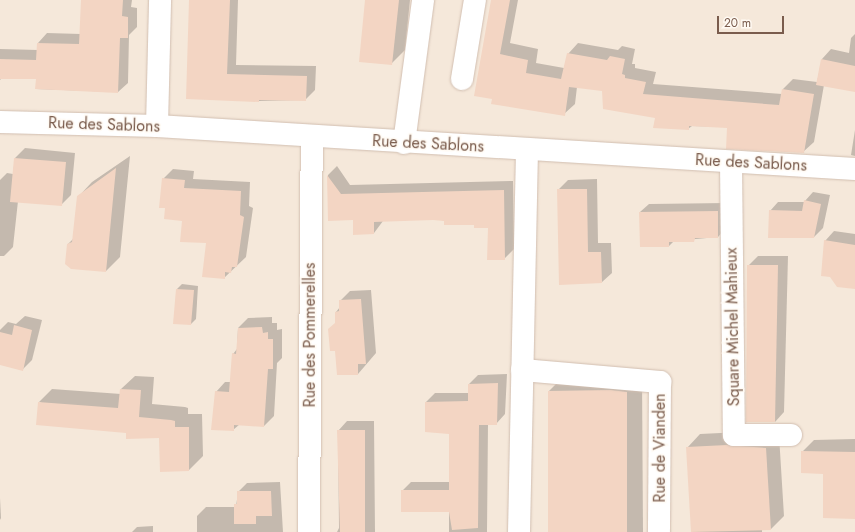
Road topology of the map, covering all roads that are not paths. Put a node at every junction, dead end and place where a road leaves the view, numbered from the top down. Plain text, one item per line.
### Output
1 (160, 0) edge
2 (423, 0) edge
3 (475, 0) edge
4 (462, 78) dead end
5 (0, 122) edge
6 (157, 126) junction
7 (312, 137) junction
8 (404, 143) junction
9 (527, 150) junction
10 (731, 162) junction
11 (855, 169) edge
12 (522, 370) junction
13 (791, 435) dead end
14 (309, 532) edge
15 (520, 532) edge
16 (659, 532) edge

1 - 6 street
2 - 8 street
3 - 4 street
5 - 6 street, Rue des Sablons
6 - 7 street, Rue des Sablons
7 - 8 street, Rue des Sablons
7 - 14 street, Rue des Pommerelles
8 - 9 street, Rue des Sablons
9 - 10 street, Rue des Sablons
9 - 12 street
10 - 11 street, Rue des Sablons
10 - 13 street, Square Michel Mahieux
12 - 15 street
12 - 16 street, Rue de Vianden

